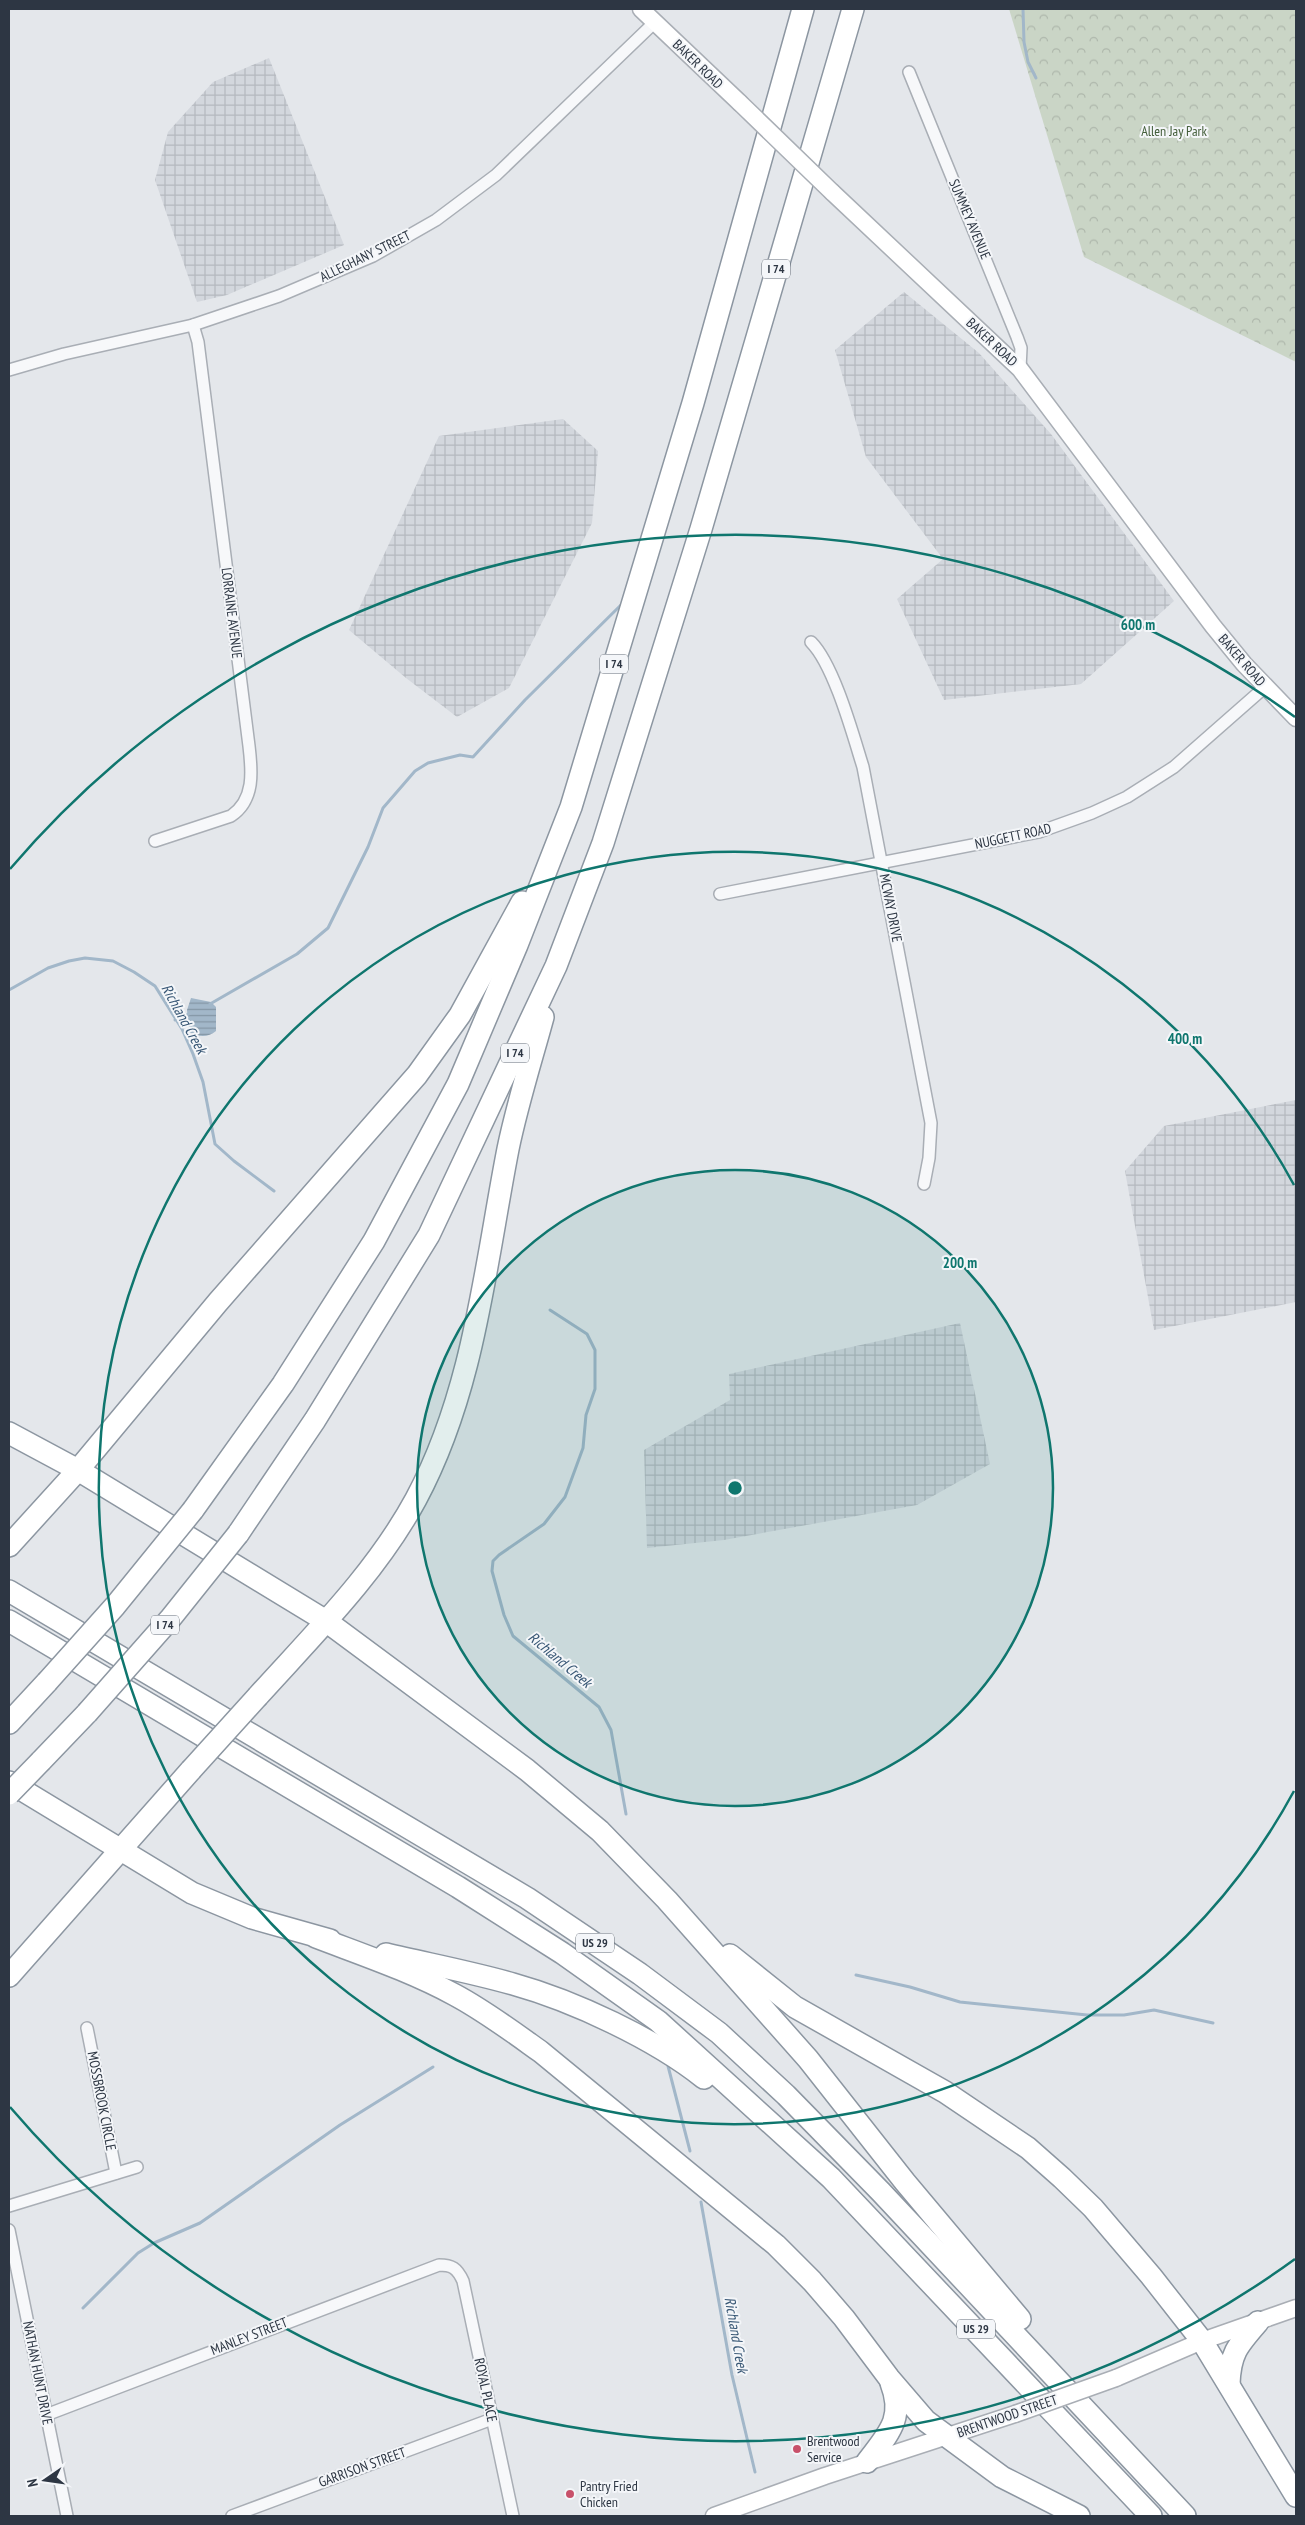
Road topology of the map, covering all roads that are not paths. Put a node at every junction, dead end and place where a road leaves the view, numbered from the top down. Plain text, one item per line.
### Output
1 (641, 9) edge
2 (803, 9) edge
3 (853, 9) edge
4 (655, 22) junction
5 (909, 72) dead end
6 (193, 325) junction
7 (1020, 369) junction
8 (9, 370) edge
9 (811, 642) dead end
10 (1265, 687) junction
11 (1296, 718) edge
12 (571, 807) junction
13 (155, 841) dead end
14 (882, 863) junction
15 (720, 894) dead end
16 (556, 966) junction
17 (924, 1184) dead end
18 (9, 1433) edge
19 (78, 1470) junction
20 (9, 1546) edge
21 (9, 1591) edge
22 (9, 1621) edge
23 (326, 1621) junction
24 (9, 1723) edge
25 (9, 1782) edge
26 (9, 1794) edge
27 (121, 1850) junction
28 (667, 1900) junction
29 (316, 1937) junction
30 (9, 1976) edge
31 (87, 2028) dead end
32 (798, 2145) junction
33 (137, 2167) dead end
34 (116, 2173) junction
35 (9, 2206) edge
36 (9, 2230) edge
37 (453, 2267) joint
38 (1296, 2308) edge
39 (1258, 2322) junction
40 (1202, 2341) junction
41 (889, 2378) junction
42 (1229, 2384) junction
43 (1090, 2413) junction
44 (46, 2415) junction
45 (492, 2419) junction
46 (947, 2437) junction
47 (868, 2462) junction
48 (1296, 2496) edge
49 (67, 2516) edge
50 (232, 2516) edge
51 (513, 2516) edge
52 (714, 2516) edge
53 (1079, 2516) edge
54 (1151, 2516) edge
55 (1185, 2516) edge

1 - 4 street, BAKER ROAD
2 - 12 highway, I 74
3 - 16 highway, I 74
4 - 6 street, ALLEGHANY STREET
4 - 7 street, BAKER ROAD, bridge
5 - 7 street, SUMMEY AVENUE
6 - 8 street, ALLEGHANY STREET
6 - 13 street, LORRAINE AVENUE
7 - 10 street, BAKER ROAD
9 - 14 street, MCWAY DRIVE
10 - 11 street, BAKER ROAD
10 - 14 street, NUGGETT ROAD
12 - 19 highway
12 - 24 highway, I 74, bridge
14 - 15 street, NUGGETT ROAD
14 - 17 street, MCWAY DRIVE
16 - 23 highway
16 - 26 highway, I 74, bridge
18 - 19 highway
19 - 20 highway
19 - 23 highway
21 - 43 highway, US 29
22 - 32 highway, US 29
23 - 27 highway, bridge
23 - 28 highway
25 - 27 highway
27 - 29 highway
27 - 30 highway
28 - 40 highway
28 - 43 highway
29 - 32 highway
29 - 41 highway
31 - 34 street, MOSSBROOK CIRCLE
32 - 54 highway, US 29
33 - 34 street
34 - 35 street
36 - 44 street, NATHAN HUNT DRIVE
37 - 44 street, MANLEY STREET
37 - 45 street, ROYAL PLACE
38 - 39 street, BRENTWOOD STREET
39 - 40 street, BRENTWOOD STREET
39 - 42 highway
40 - 42 highway
40 - 46 street, BRENTWOOD STREET, bridge
41 - 46 highway
41 - 47 highway
42 - 48 highway
43 - 55 highway, US 29
44 - 49 street, NATHAN HUNT DRIVE
45 - 50 street, GARRISON STREET
45 - 51 street, ROYAL PLACE
46 - 47 street, BRENTWOOD STREET
46 - 53 highway
47 - 52 street, BRENTWOOD STREET

